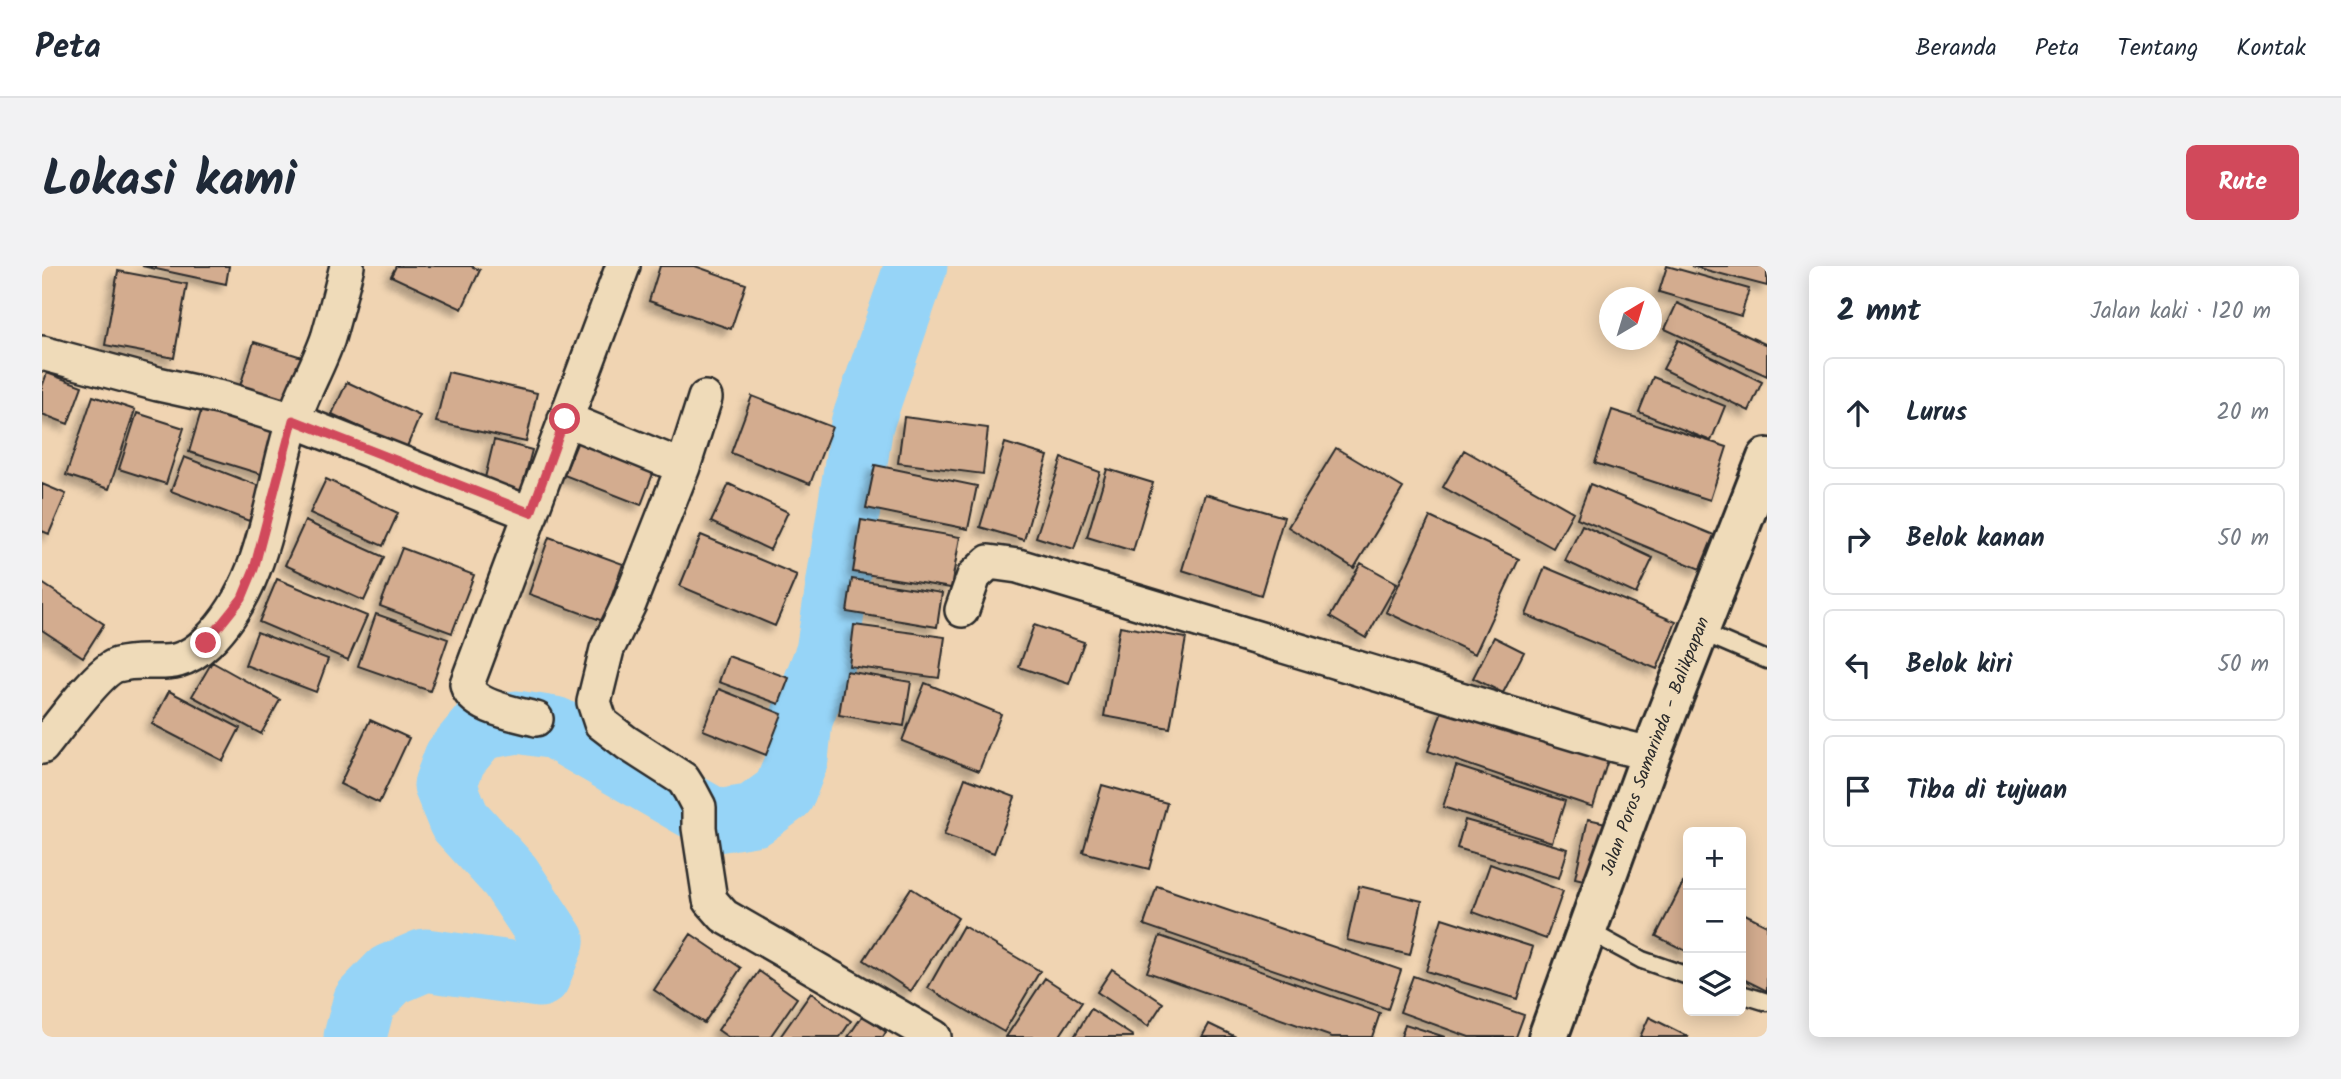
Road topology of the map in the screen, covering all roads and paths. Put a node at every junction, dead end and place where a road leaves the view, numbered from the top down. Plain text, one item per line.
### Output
1 (347, 266) edge
2 (623, 266) edge
3 (42, 354) edge
4 (705, 398) dead end
5 (565, 419) junction
6 (293, 420) junction
7 (1767, 458) edge
8 (683, 467) junction
9 (531, 513) junction
10 (962, 610) dead end
11 (1699, 631) junction
12 (1767, 660) edge
13 (536, 719) dead end
14 (42, 747) edge
15 (1651, 754) junction
16 (1587, 930) junction
17 (1683, 974) edge
18 (1746, 996) edge
19 (1767, 1002) edge
20 (934, 1037) edge
21 (1548, 1037) edge

1 - 6 street
2 - 5 street
3 - 6 street
4 - 8 street
5 - 8 street
5 - 9 street
6 - 9 street
6 - 14 street
7 - 11 highway, Jalan Poros Samarinda - Balikpapan
8 - 20 street
9 - 13 street
10 - 15 street
11 - 12 lane
11 - 15 highway, Jalan Poros Samarinda - Balikpapan
15 - 16 highway, Jalan Poros Samarinda - Balikpapan
16 - 17 lane
16 - 21 highway, Jalan Poros Samarinda - Balikpapan
18 - 19 lane

